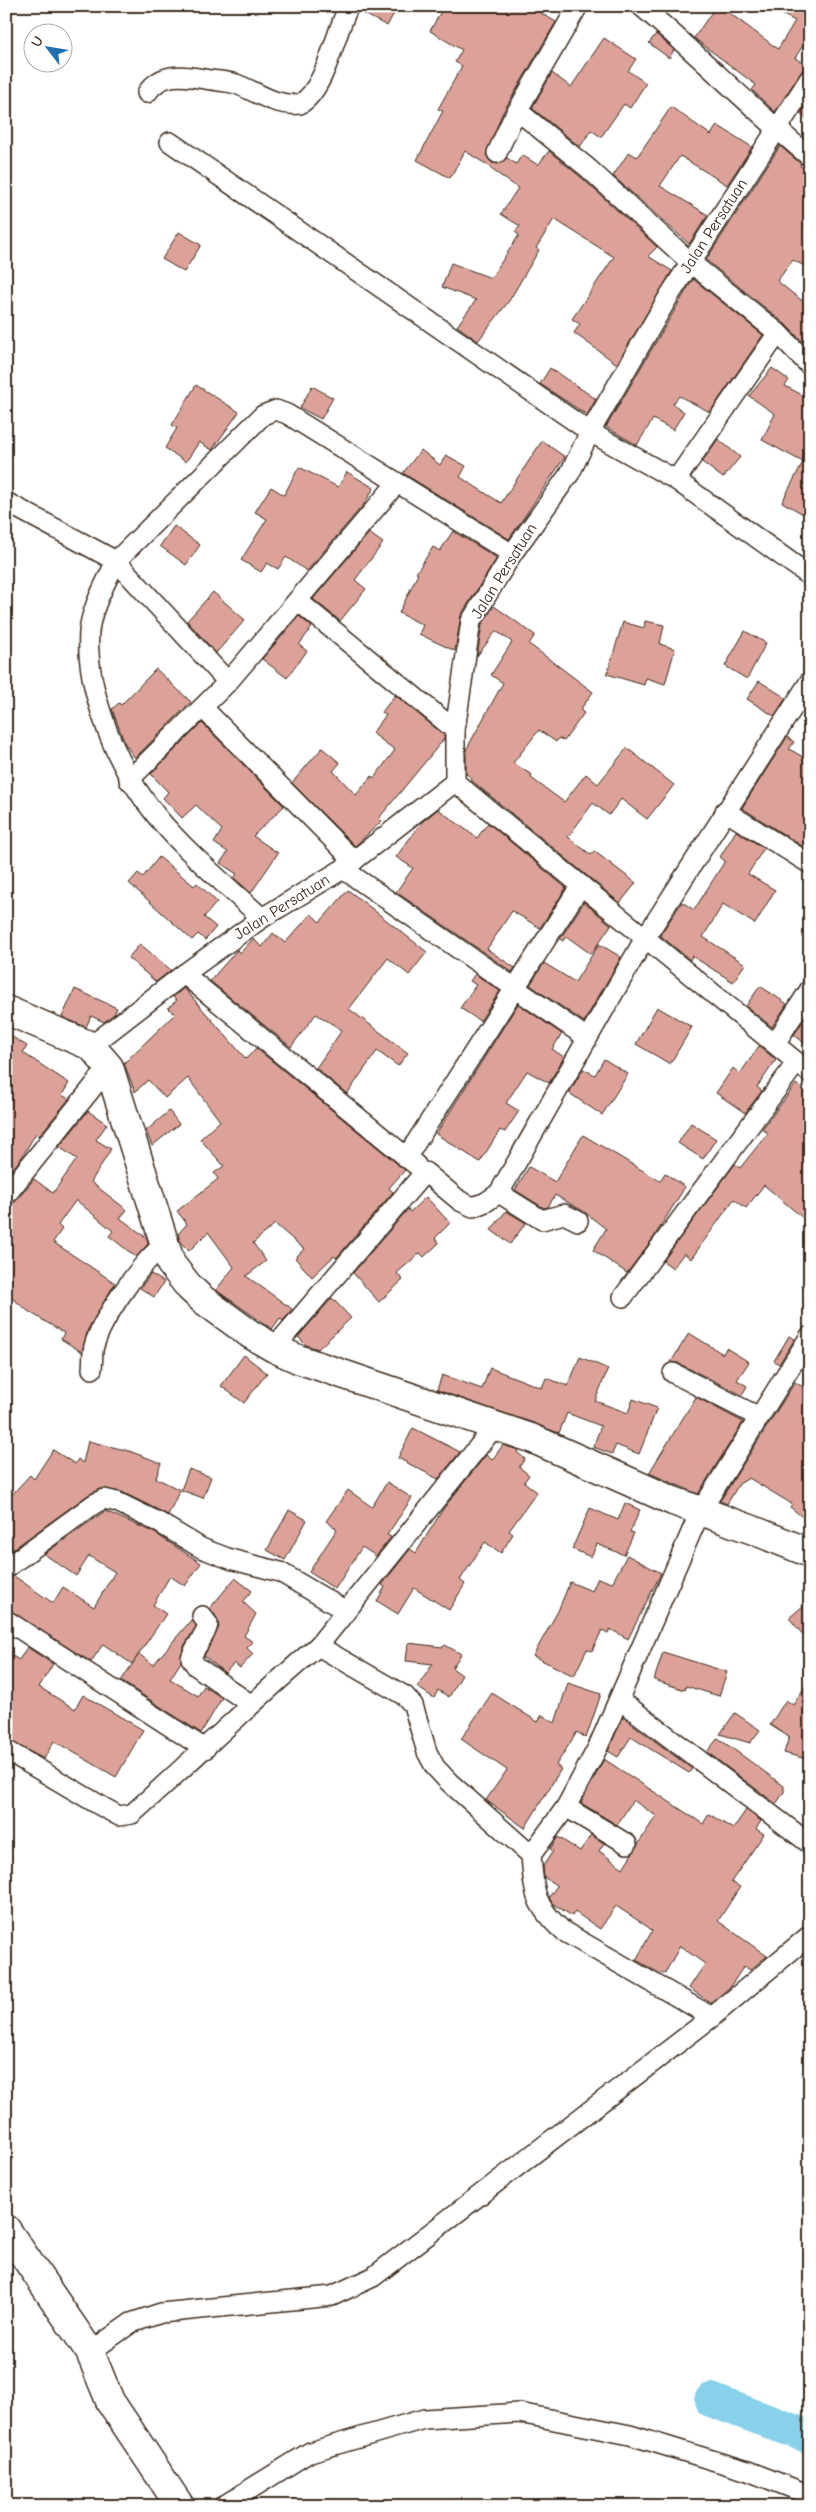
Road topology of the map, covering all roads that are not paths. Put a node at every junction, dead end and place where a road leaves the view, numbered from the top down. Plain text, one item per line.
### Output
1 (349, 6) edge
2 (578, 6) edge
3 (641, 6) edge
4 (810, 78) edge
5 (147, 93) dead end
6 (518, 111) junction
7 (778, 130) junction
8 (170, 142) dead end
9 (497, 153) dead end
10 (810, 157) edge
11 (690, 262) junction
12 (778, 334) junction
13 (810, 366) edge
14 (590, 432) junction
15 (676, 480) junction
16 (397, 482) junction
17 (6, 502) edge
18 (512, 554) junction
19 (116, 561) junction
20 (810, 576) edge
21 (298, 601) junction
22 (810, 681) edge
23 (228, 682) junction
24 (203, 708) junction
25 (455, 730) junction
26 (130, 780) junction
27 (455, 782) junction
28 (725, 812) junction
29 (810, 864) edge
30 (348, 865) junction
31 (581, 885) junction
32 (262, 918) junction
33 (645, 938) junction
34 (184, 974) junction
35 (516, 988) junction
36 (810, 989) edge
37 (6, 1010) edge
38 (588, 1038) junction
39 (775, 1044) junction
40 (91, 1046) junction
41 (109, 1068) junction
42 (803, 1068) edge
43 (406, 1158) junction
44 (425, 1172) junction
45 (499, 1193) junction
46 (6, 1195) edge
47 (578, 1221) dead end
48 (164, 1245) junction
49 (623, 1297) dead end
50 (810, 1336) edge
51 (274, 1348) junction
52 (804, 1357) edge
53 (92, 1368) dead end
54 (673, 1373) dead end
55 (759, 1417) junction
56 (496, 1425) junction
57 (700, 1512) junction
58 (810, 1553) edge
59 (6, 1568) edge
60 (346, 1611) junction
61 (202, 1616) dead end
62 (6, 1620) edge
63 (318, 1646) junction
64 (620, 1700) junction
65 (250, 1704) junction
66 (205, 1749) junction
67 (6, 1750) edge
68 (566, 1807) junction
69 (627, 1844) dead end
70 (810, 1844) edge
71 (531, 1855) junction
72 (810, 1935) edge
73 (712, 2017) junction
74 (6, 2229) edge
75 (90, 2352) junction
76 (810, 2495) edge
77 (176, 2502) edge
78 (223, 2506) edge

1 - 5 street
2 - 6 street
3 - 7 street
4 - 7 street, Jalan Persatuan
6 - 9 street
6 - 11 street
7 - 10 street
7 - 11 street, Jalan Persatuan
8 - 14 street
11 - 12 street
11 - 14 street, Jalan Persatuan
12 - 13 street
12 - 15 street
14 - 15 street
14 - 18 street, Jalan Persatuan
15 - 20 street
16 - 18 street
16 - 19 street
16 - 21 street
17 - 19 street
18 - 25 street, Jalan Persatuan
19 - 23 street
19 - 26 street
21 - 23 street
21 - 25 street
22 - 28 street
23 - 24 street
24 - 26 street
24 - 30 street
25 - 27 street, Jalan Persatuan
26 - 32 street
27 - 30 street, Jalan Persatuan
27 - 31 street
28 - 29 street
28 - 33 street
30 - 32 street, Jalan Persatuan
30 - 35 street
31 - 33 street
31 - 35 street
32 - 34 street, Jalan Persatuan
33 - 38 street
33 - 39 street
34 - 40 street, Jalan Persatuan
34 - 43 street
35 - 38 street
35 - 43 street
36 - 39 street
37 - 40 street
38 - 45 street
39 - 42 street
40 - 41 street
41 - 46 street
41 - 48 street
42 - 49 street
43 - 44 street
44 - 45 street
44 - 51 street
45 - 47 street
48 - 51 street
48 - 53 street
50 - 52 street
51 - 56 street
52 - 55 street
54 - 55 street
55 - 57 street
56 - 57 street
56 - 60 street
57 - 58 street
57 - 64 street
59 - 60 street
60 - 63 street
61 - 65 street
62 - 66 street
63 - 65 street
63 - 71 street
64 - 68 street
64 - 70 street
65 - 66 street
66 - 67 street
68 - 69 street
68 - 71 street
71 - 73 street
72 - 73 street
73 - 75 street
74 - 75 street
75 - 77 street
76 - 78 street

